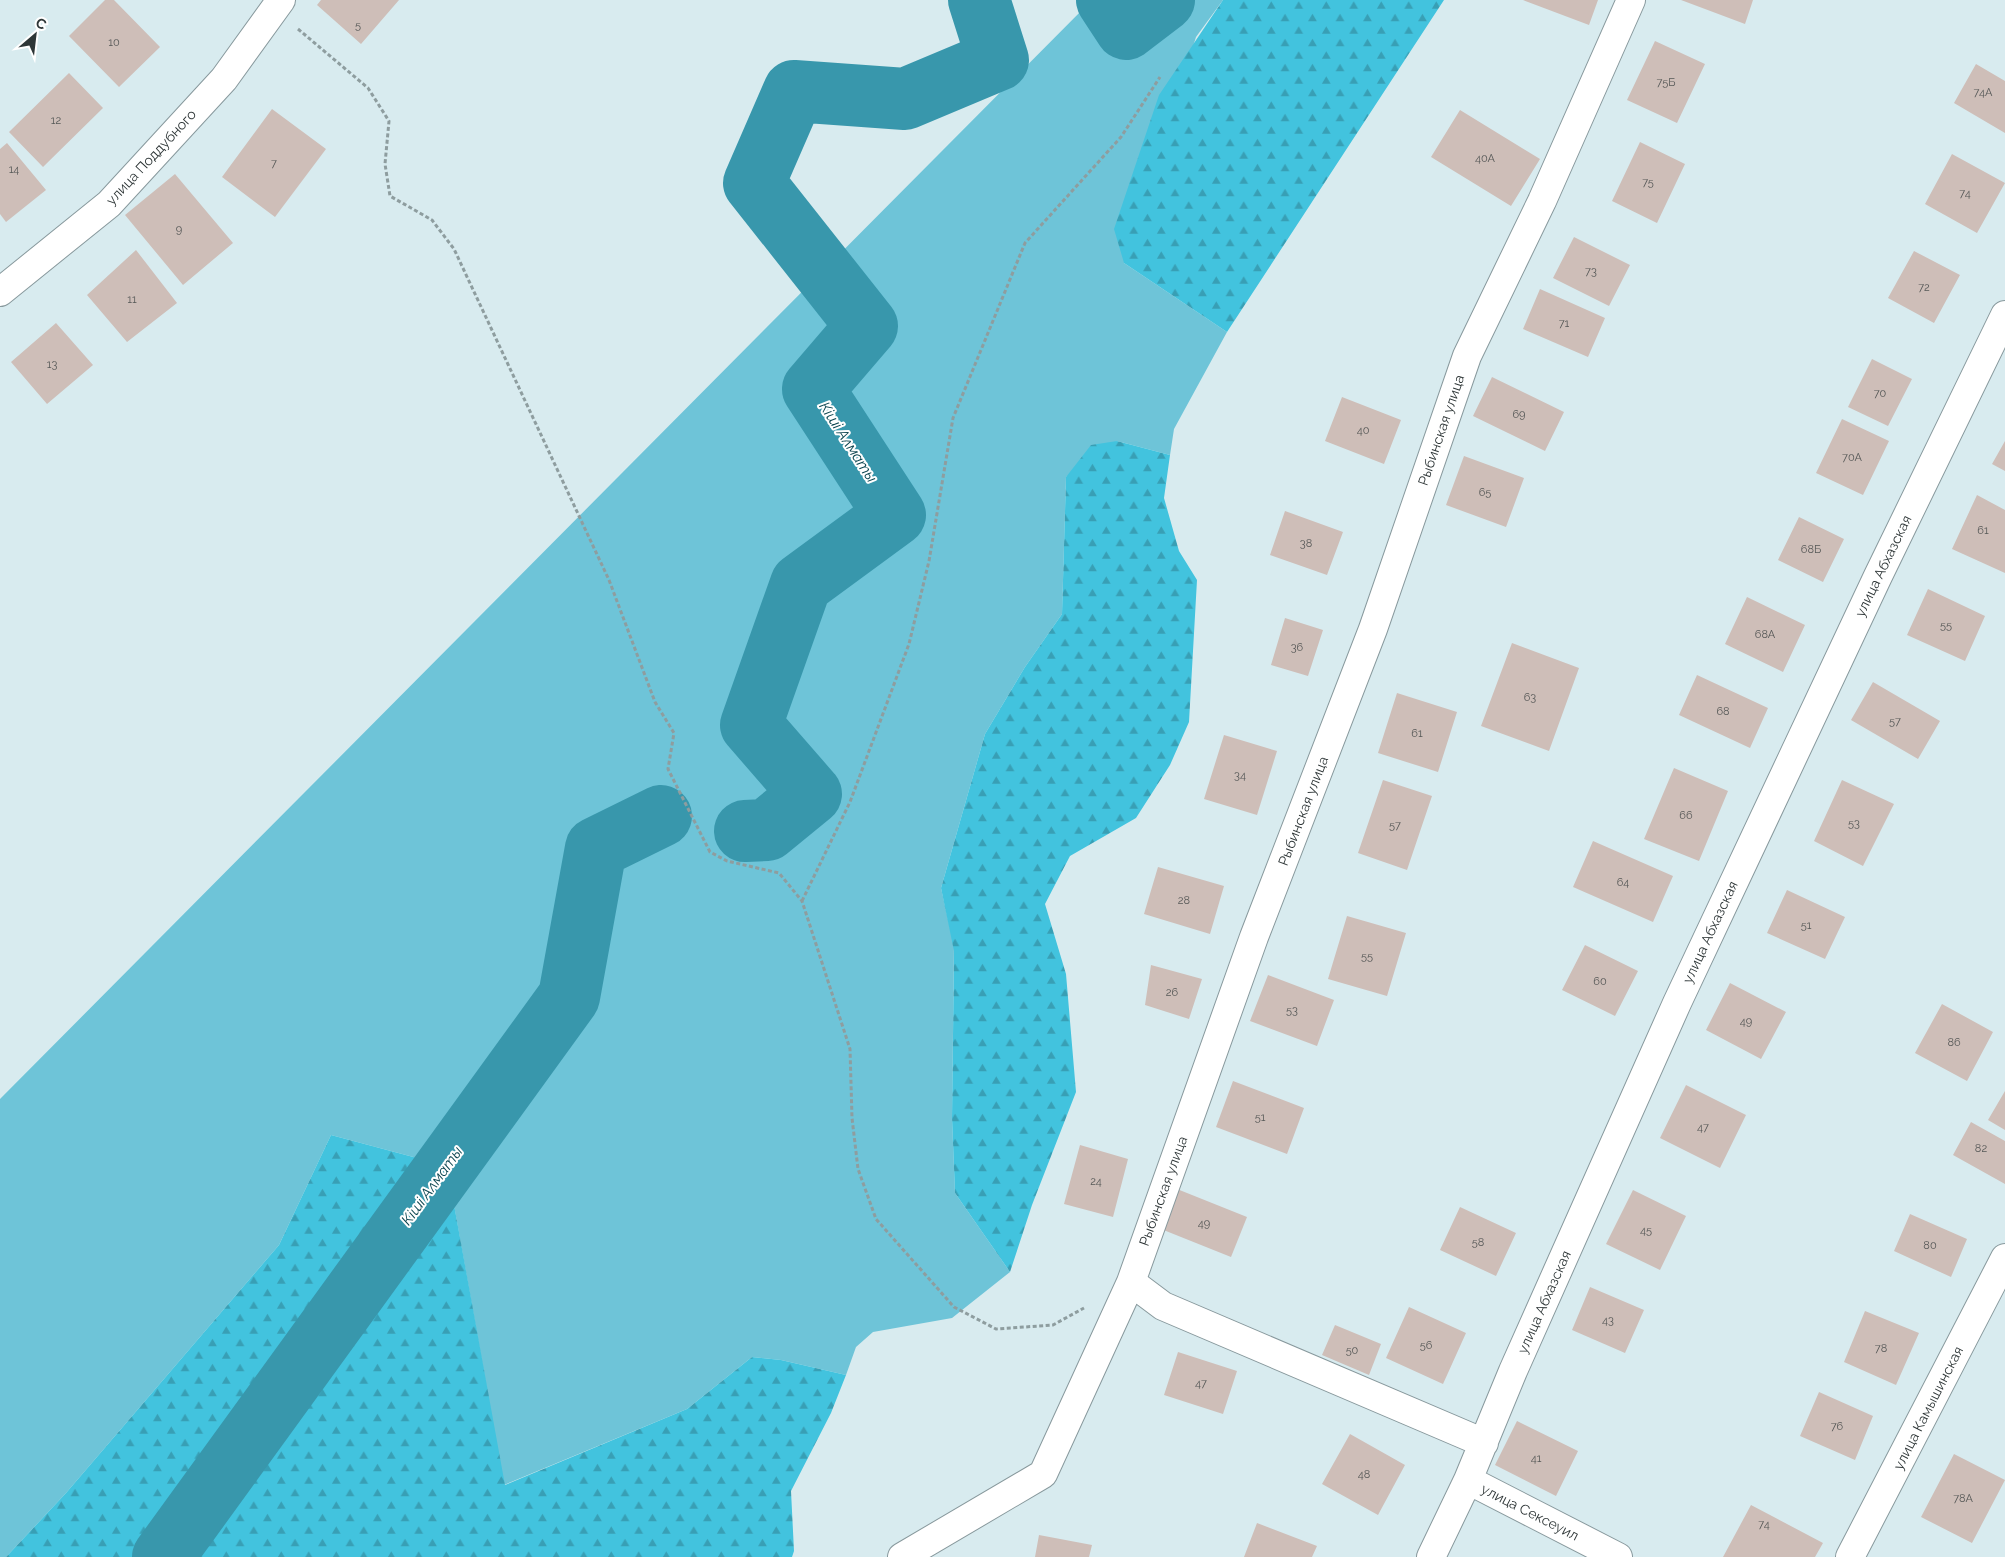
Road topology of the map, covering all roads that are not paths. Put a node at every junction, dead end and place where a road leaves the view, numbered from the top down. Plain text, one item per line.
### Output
1 (1631, 0) edge
2 (278, 4) edge
3 (0, 292) edge
4 (2005, 315) edge
5 (2005, 1258) edge
6 (1130, 1282) junction
7 (1484, 1443) junction
8 (1468, 1480) junction
9 (902, 1557) edge
10 (1431, 1557) edge
11 (1618, 1557) edge
12 (1850, 1557) edge

1 - 6 street, Рыбинская улица
2 - 3 street, улица Поддубного
4 - 7 street, улица Абхазская
5 - 12 street, улица Камышинская
6 - 7 street
6 - 9 street, Рыбинская улица
7 - 8 street, улица Абхазская
8 - 10 street, улица Абхазская
8 - 11 street, улица Сексеуил

